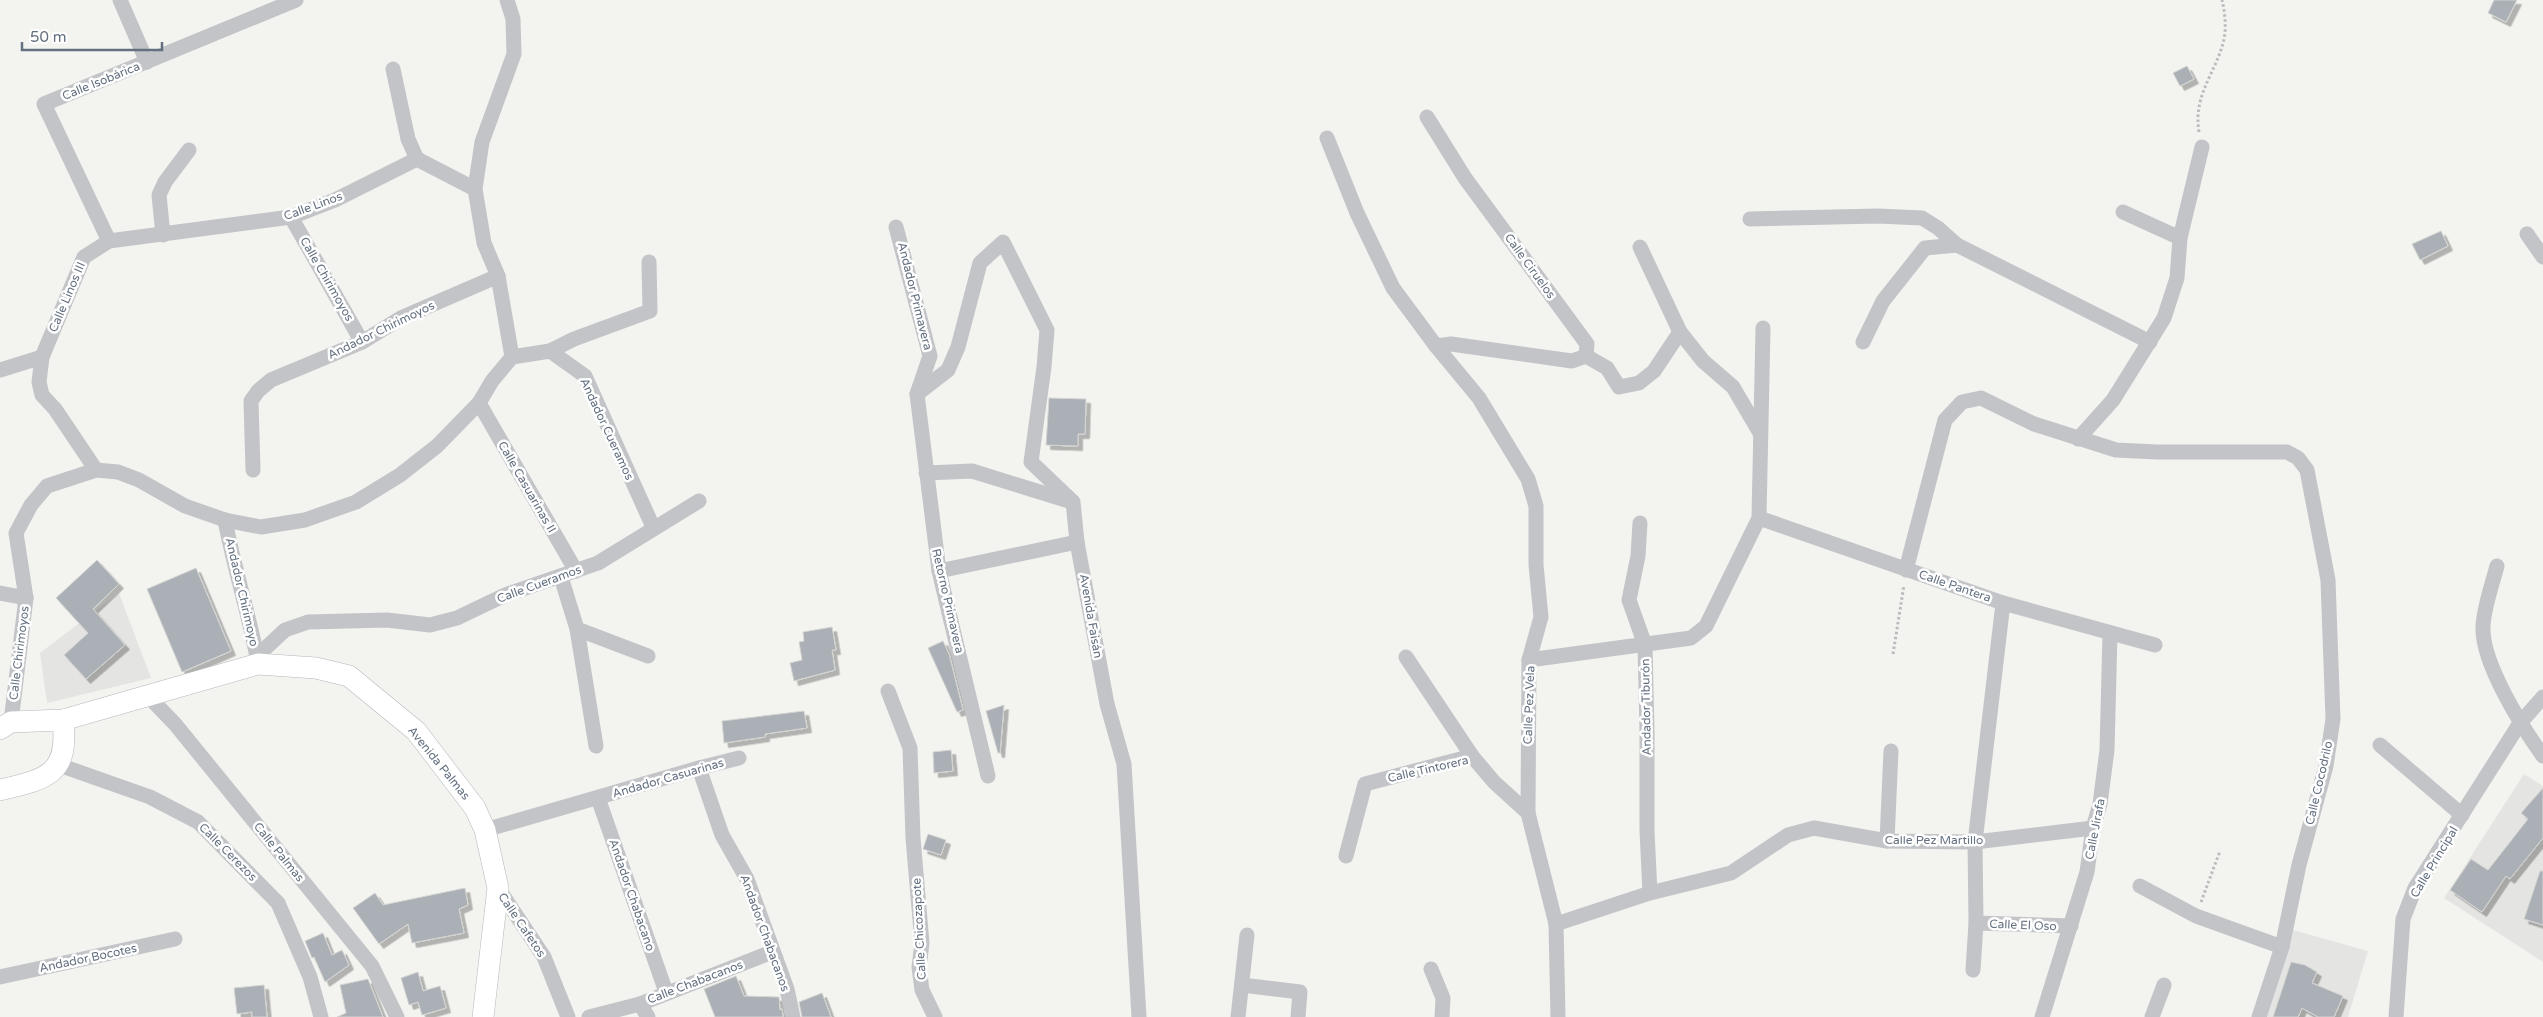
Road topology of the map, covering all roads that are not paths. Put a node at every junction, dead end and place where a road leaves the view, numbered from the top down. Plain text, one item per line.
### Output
1 (120, 0) edge
2 (296, 0) edge
3 (507, 0) edge
4 (260, 6) edge
5 (146, 62) junction
6 (393, 69) dead end
7 (1427, 117) dead end
8 (1327, 138) dead end
9 (2202, 147) road end
10 (189, 150) dead end
11 (417, 159) junction
12 (475, 189) junction
13 (2123, 212) dead end
14 (290, 217) junction
15 (1750, 219) dead end
16 (896, 226) dead end
17 (2527, 234) dead end
18 (163, 235) junction
19 (2180, 238) junction
20 (109, 241) junction
21 (1957, 245) junction
22 (1640, 247) dead end
23 (2543, 257) edge
24 (649, 262) dead end
25 (498, 276) junction
26 (1763, 328) dead end
27 (1680, 332) junction
28 (362, 342) junction
29 (1863, 342) dead end
30 (2150, 342) junction
31 (1436, 346) junction
32 (550, 351) junction
33 (1586, 356) junction
34 (42, 357) junction
35 (512, 357) junction
36 (0, 370) edge
37 (917, 394) junction
38 (479, 403) junction
39 (1760, 434) junction
40 (2078, 439) junction
41 (96, 470) junction
42 (253, 470) dead end
43 (926, 473) junction
44 (699, 501) dead end
45 (1073, 502) junction
46 (1759, 518) junction
47 (226, 520) junction
48 (1640, 524) dead end
49 (653, 527) junction
50 (1077, 542) junction
51 (2497, 566) dead end
52 (938, 570) junction
53 (1906, 570) junction
54 (576, 571) junction
55 (561, 577) junction
56 (0, 592) edge
57 (26, 598) junction
58 (2003, 602) junction
59 (577, 629) junction
60 (2110, 634) junction
61 (1645, 645) junction
62 (2155, 646) dead end
63 (648, 656) dead end
64 (1406, 657) dead end
65 (258, 660) junction
66 (1529, 660) junction
67 (888, 691) dead end
68 (148, 696) junction
69 (2543, 697) edge
70 (63, 720) junction
71 (2520, 723) junction
72 (5, 725) edge
73 (2380, 745) dead end
74 (596, 746) dead end
75 (1891, 751) dead end
76 (1472, 756) junction
77 (2543, 756) edge
78 (739, 758) dead end
79 (59, 765) junction
80 (699, 768) junction
81 (988, 776) dead end
82 (0, 790) edge
83 (598, 798) junction
84 (1528, 813) junction
85 (2462, 815) junction
86 (2093, 828) junction
87 (485, 830) junction
88 (1887, 841) junction
89 (1975, 842) junction
90 (1346, 856) dead end
91 (2140, 886) dead end
92 (498, 888) junction
93 (1650, 893) junction
94 (1976, 923) junction
95 (1556, 924) junction
96 (2071, 926) junction
97 (1247, 935) dead end
98 (175, 939) dead end
99 (2282, 947) junction
100 (772, 952) junction
101 (1431, 968) dead end
102 (1973, 970) dead end
103 (0, 977) edge
104 (1242, 985) junction
105 (2164, 985) dead end
106 (666, 992) junction
107 (640, 1004) junction
108 (321, 1017) edge
109 (397, 1017) edge
110 (483, 1017) edge
111 (568, 1017) edge
112 (589, 1017) edge
113 (648, 1017) edge
114 (793, 1017) edge
115 (935, 1017) edge
116 (1139, 1017) edge
117 (1238, 1017) edge
118 (1298, 1017) edge
119 (1442, 1017) edge
120 (1558, 1017) edge
121 (2042, 1017) edge
122 (2152, 1017) edge
123 (2259, 1017) edge
124 (2396, 1017) edge

1 - 5 street
2 - 4 street, Calle Isobárica
3 - 12 street
4 - 5 street, Calle Isobárica
5 - 20 street, Calle Isobárica
6 - 11 street
7 - 33 street, Calle Ciruelos
8 - 31 street
9 - 19 street
10 - 18 street
11 - 12 street
11 - 14 street, Calle Linos
12 - 25 street
13 - 19 street
14 - 18 street, Calle Linos
14 - 28 street, Calle Chirimoyos
15 - 21 street
16 - 37 street, Andador Primavera
17 - 23 street
18 - 20 street, Calle Linos
19 - 30 street
20 - 34 street, Calle Linos III
21 - 29 street
21 - 30 street
22 - 27 street
24 - 32 street
25 - 28 street, Andador Chirimoyos
25 - 35 street
26 - 39 street
27 - 33 street
27 - 39 street
28 - 42 street, Andador Chirimoyos
30 - 40 street
31 - 33 street
31 - 66 street
32 - 35 street
32 - 49 street, Andador Cueramos
34 - 36 street
34 - 41 street, Calle Linos III
35 - 38 street, Calle Chirimoyos
37 - 43 street, Retorno Primavera
37 - 45 street
38 - 47 street, Calle Chirimoyos
38 - 54 street, Calle Casuarinas II
39 - 46 street
40 - 53 street
40 - 99 street, Calle Cocodrilo
41 - 47 street, Calle Chirimoyos
41 - 57 street, Calle Chirimoyos
43 - 45 street
43 - 52 street, Retorno Primavera
44 - 49 street, Calle Cueramos
45 - 50 street, Avenida Faisán
46 - 53 street, Calle Pantera
46 - 61 street, Calle Pez Vela
47 - 65 street, Andador Chirimoyo
48 - 61 street, Andador Tiburón
49 - 54 street, Calle Cueramos
50 - 52 street
50 - 116 street, Avenida Faisán
51 - 71 street
52 - 81 street, Retorno Primavera
53 - 58 street, Calle Pantera
54 - 55 street, Calle Cueramos
55 - 59 street
55 - 65 street, Calle Cueramos
56 - 57 street
57 - 72 street, Calle Chirimoyos
58 - 60 street, Calle Pantera
58 - 89 street
59 - 63 street
59 - 74 street
60 - 62 street, Calle Pantera
60 - 86 street, Calle Jirafa
61 - 66 street, Calle Pez Vela
61 - 93 street, Andador Tiburón
64 - 76 street
65 - 68 main road, Avenida Palmas
65 - 87 main road, Avenida Palmas
66 - 84 street, Calle Pez Vela
67 - 115 street, Calle Chicozapote
68 - 70 main road, Avenida Palmas
68 - 109 street, Calle Palmas
69 - 71 street, Calle Principal
70 - 72 main road, Avenida Palmas
70 - 79 main road
71 - 77 street
71 - 85 street, Calle Principal
73 - 85 street
75 - 88 street
76 - 84 street, Calle Tintorera
76 - 90 street, Calle Tintorera
78 - 80 street, Andador Casuarinas
79 - 82 main road
79 - 108 street, Calle Cerezos
80 - 83 street, Andador Casuarinas
80 - 100 street, Andador Chabacanos
83 - 87 street, Andador Casuarinas
83 - 106 street, Andador Chabacano
84 - 95 street, Calle Pez Vela
85 - 124 street, Calle Principal
86 - 89 street, Calle Pez Martillo
86 - 96 street, Calle Jirafa
87 - 92 main road, Avenida Palmas
88 - 89 street, Calle Pez Martillo
88 - 93 street, Calle Pez Martillo
89 - 94 street
91 - 99 street
92 - 110 main road, Avenida Palmas
92 - 111 street, Calle Cafetos
93 - 95 street, Calle Pez Martillo
94 - 96 street, Calle El Oso
94 - 102 street
95 - 120 street, Calle Pez Vela
96 - 121 street, Calle Jirafa
97 - 104 street
98 - 103 street, Andador Bocotes
99 - 123 street, Calle Cocodrilo
100 - 106 street, Calle Chabacanos
100 - 114 street, Andador Chabacanos
101 - 119 street
104 - 117 street
104 - 118 street
105 - 122 street
106 - 107 street, Calle Chabacanos
107 - 112 street, Calle Chabacanos
107 - 113 street

